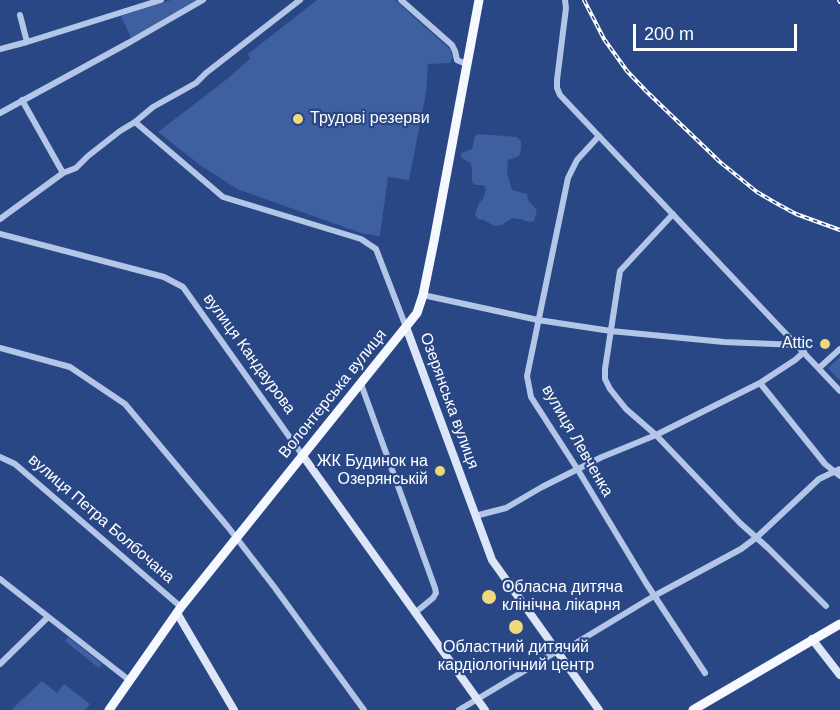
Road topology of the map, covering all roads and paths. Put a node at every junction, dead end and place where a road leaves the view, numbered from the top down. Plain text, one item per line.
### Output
1 (162, 0) edge
2 (203, 0) edge
3 (300, 0) edge
4 (401, 0) edge
5 (479, 0) edge
6 (565, 0) edge
7 (20, 15) dead end
8 (27, 42) junction
9 (0, 49) edge
10 (466, 64) junction
11 (22, 100) junction
12 (0, 113) edge
13 (135, 122) junction
14 (599, 136) junction
15 (63, 173) junction
16 (673, 214) junction
17 (0, 219) edge
18 (0, 234) edge
19 (423, 295) junction
20 (538, 320) junction
21 (406, 327) junction
22 (611, 331) junction
23 (798, 345) junction
24 (0, 348) edge
25 (840, 349) edge
26 (804, 352) junction
27 (819, 368) junction
28 (760, 383) junction
29 (361, 384) junction
30 (840, 391) edge
31 (656, 435) junction
32 (303, 456) junction
33 (0, 457) edge
34 (578, 470) junction
35 (838, 472) edge
36 (475, 516) junction
37 (236, 537) junction
38 (757, 537) junction
39 (0, 579) edge
40 (654, 596) junction
41 (826, 606) dead end
42 (179, 610) junction
43 (416, 612) junction
44 (48, 617) junction
45 (840, 624) edge
46 (812, 639) junction
47 (557, 651) junction
48 (0, 664) edge
49 (705, 673) dead end
50 (840, 675) edge
51 (129, 681) junction
52 (477, 698) junction
53 (707, 706) edge
54 (109, 710) edge
55 (234, 710) edge
56 (364, 710) edge
57 (459, 710) edge
58 (485, 710) edge
59 (599, 710) edge
60 (693, 710) edge

1 - 8 street
2 - 11 street
3 - 13 street
4 - 10 street
5 - 10 main road, Озерянська вулиця
6 - 14 street
7 - 8 street
8 - 9 street
10 - 19 main road, Озерянська вулиця
11 - 12 street
11 - 15 street
13 - 15 street
13 - 21 street, Волонтерська вулиця
14 - 16 street
14 - 20 street, вулиця Левченка
15 - 17 street
16 - 22 street
16 - 23 street
18 - 32 street, вулиця Кандаурова
19 - 20 street
19 - 21 main road, Озерянська вулиця
20 - 22 street
20 - 34 street, вулиця Левченка
21 - 29 main road, Волонтерська вулиця
21 - 36 main road, Озерянська вулиця
22 - 23 street
22 - 31 street
23 - 26 street
24 - 37 street
25 - 27 street
26 - 27 street
26 - 28 street
27 - 30 street
28 - 31 street
28 - 35 street
29 - 32 main road, Волонтерська вулиця
29 - 43 street
31 - 34 street
31 - 38 street
32 - 37 main road, Волонтерська вулиця
32 - 43 main road, вулиця Кандаурова
33 - 42 street, вулиця Петра Болбочана
34 - 36 street
34 - 40 street, вулиця Левченка
35 - 38 street
36 - 47 main road, Озерянська вулиця
37 - 42 main road, Волонтерська вулиця
37 - 56 street
38 - 40 street
38 - 41 street
39 - 44 street
40 - 47 street
40 - 49 street, вулиця Левченка
42 - 51 main road, Волонтерська вулиця
42 - 55 main road, вулиця Петра Болбочана
43 - 52 main road, вулиця Кандаурова
44 - 48 street
44 - 51 street
45 - 46 main road
46 - 50 main road
46 - 53 main road
47 - 52 street
47 - 59 main road, Озерянська вулиця
51 - 54 main road, Волонтерська вулиця
52 - 57 street
52 - 58 main road, вулиця Кандаурова
53 - 60 main road

